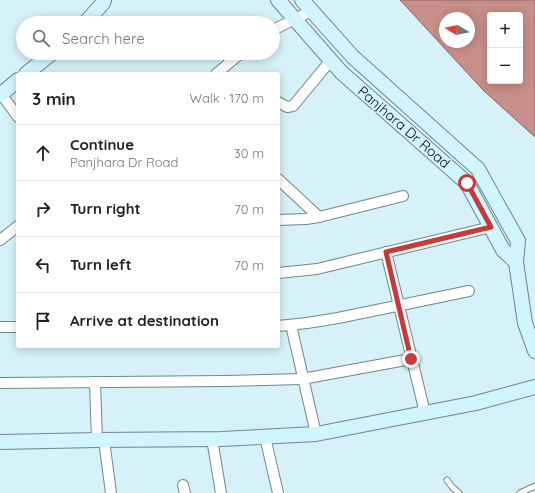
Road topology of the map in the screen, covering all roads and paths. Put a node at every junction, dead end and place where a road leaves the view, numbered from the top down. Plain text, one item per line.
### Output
1 (104, 0) edge
2 (278, 0) edge
3 (302, 0) edge
4 (311, 11) junction
5 (91, 16) edge
6 (294, 19) junction
7 (280, 26) edge
8 (43, 60) edge
9 (233, 60) edge
10 (331, 60) junction
11 (28, 72) edge
12 (218, 72) edge
13 (16, 82) edge
14 (1, 94) edge
15 (280, 103) edge
16 (16, 114) edge
17 (280, 181) edge
18 (404, 196) dead end
19 (319, 217) junction
20 (280, 220) edge
21 (491, 227) junction
22 (16, 228) edge
23 (0, 240) edge
24 (386, 252) junction
25 (516, 262) junction
26 (280, 273) edge
27 (469, 291) dead end
28 (398, 306) junction
29 (291, 325) junction
30 (280, 326) edge
31 (0, 327) edge
32 (16, 327) edge
33 (535, 351) edge
34 (411, 359) junction
35 (302, 379) junction
36 (95, 382) junction
37 (0, 383) edge
38 (535, 387) edge
39 (424, 413) junction
40 (316, 434) junction
41 (265, 437) junction
42 (212, 439) junction
43 (100, 440) junction
44 (0, 442) edge
45 (447, 480) dead end
46 (535, 486) edge
47 (111, 493) edge
48 (221, 493) edge
49 (278, 493) edge
50 (460, 493) edge
51 (520, 493) edge

1 - 5 street
2 - 6 street, Panjhara Dr Road
3 - 4 street, Panjhara Dr Road
4 - 6 street
4 - 25 street, Panjhara Dr Road
6 - 7 street
6 - 10 street, Panjhara Dr Road
8 - 11 street
9 - 12 street
10 - 15 street
10 - 21 street, Panjhara Dr Road
13 - 14 street
14 - 16 street
17 - 19 street
18 - 19 street
19 - 20 street
21 - 24 street
21 - 25 street, Panjhara Dr Road
22 - 23 street
24 - 26 street
24 - 28 street
25 - 33 street, Panjhara Dr Road
27 - 28 street
28 - 29 street
28 - 34 street
29 - 30 street
29 - 35 street
31 - 32 street
34 - 35 street
34 - 39 street
35 - 36 street
35 - 40 street
36 - 37 street
36 - 43 street
38 - 39 street
39 - 40 street
40 - 41 street
41 - 42 street
41 - 49 street
42 - 43 street
42 - 48 street
43 - 44 street
43 - 47 street
45 - 50 lane
46 - 51 lane

